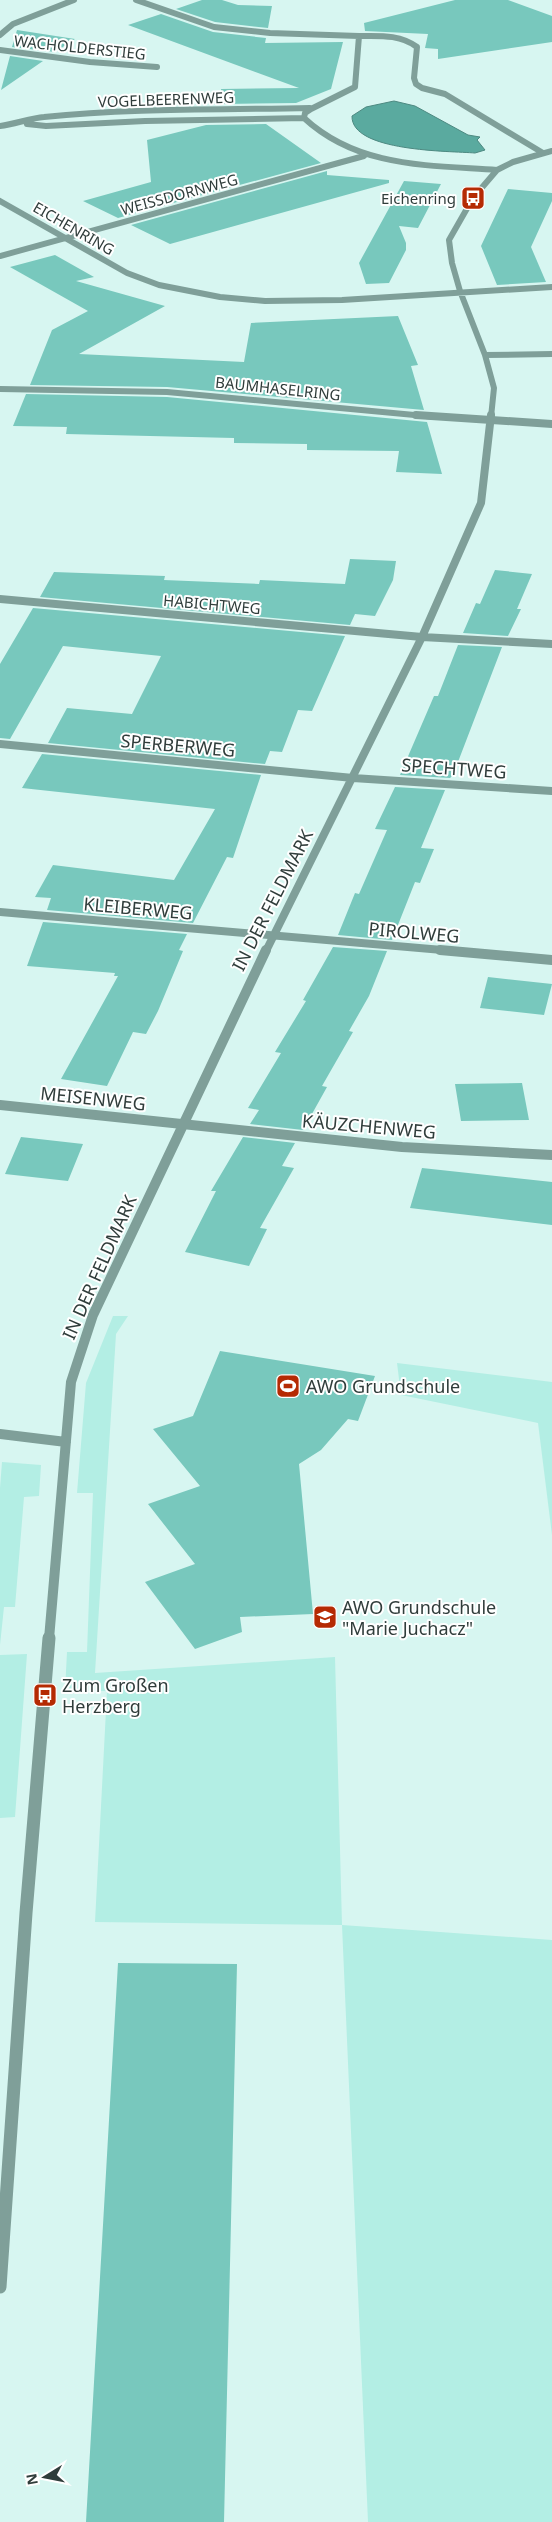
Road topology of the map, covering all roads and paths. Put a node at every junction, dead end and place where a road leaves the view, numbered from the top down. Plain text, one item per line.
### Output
1 (74, 0) edge
2 (136, 0) edge
3 (0, 35) edge
4 (359, 36) junction
5 (0, 50) edge
6 (158, 67) dead end
7 (310, 108) junction
8 (304, 118) junction
9 (23, 123) junction
10 (0, 126) edge
11 (552, 151) edge
12 (543, 153) junction
13 (364, 156) junction
14 (497, 170) junction
15 (0, 201) edge
16 (65, 238) junction
17 (0, 256) edge
18 (552, 286) edge
19 (460, 291) junction
20 (552, 354) edge
21 (485, 355) junction
22 (0, 389) edge
23 (491, 422) junction
24 (552, 424) edge
25 (0, 599) edge
26 (422, 637) junction
27 (552, 644) edge
28 (0, 744) edge
29 (353, 778) junction
30 (552, 792) edge
31 (0, 912) edge
32 (273, 936) junction
33 (552, 960) edge
34 (0, 1105) edge
35 (184, 1123) junction
36 (552, 1154) edge
37 (0, 1434) edge
38 (66, 1442) junction
39 (0, 2288) edge

1 - 3 street
2 - 4 street
4 - 7 street
4 - 12 street
5 - 6 street, WACHOLDERSTIEG
7 - 8 street
7 - 9 street, VOGELBEERENWEG
8 - 9 street, VOGELBEERENWEG
8 - 13 street, WEISSDORNWEG
9 - 10 street, VOGELBEERENWEG
11 - 12 street
12 - 14 street
13 - 14 street, WEISSDORNWEG
13 - 16 street, WEISSDORNWEG
14 - 19 street, IN DER FELDMARK
15 - 16 street, EICHENRING
16 - 17 street, WEISSDORNWEG
16 - 19 street, EICHENRING
18 - 19 street, EICHENRING
19 - 21 street, IN DER FELDMARK
20 - 21 street
21 - 23 street, IN DER FELDMARK
22 - 23 street, BAUMHASELRING
23 - 24 street, BAUMHASELRING
23 - 26 street, IN DER FELDMARK
25 - 26 street, HABICHTWEG
26 - 27 street, HABICHTWEG
26 - 29 street, IN DER FELDMARK
28 - 29 street, SPERBERWEG
29 - 30 street, SPECHTWEG
29 - 32 street, IN DER FELDMARK
31 - 32 street, KLEIBERWEG
32 - 33 street, PIROLWEG
32 - 35 street, IN DER FELDMARK
34 - 35 street, MEISENWEG
35 - 36 street, KÄUZCHENWEG
35 - 38 street, IN DER FELDMARK
37 - 38 street
38 - 39 street, IN DER FELDMARK

